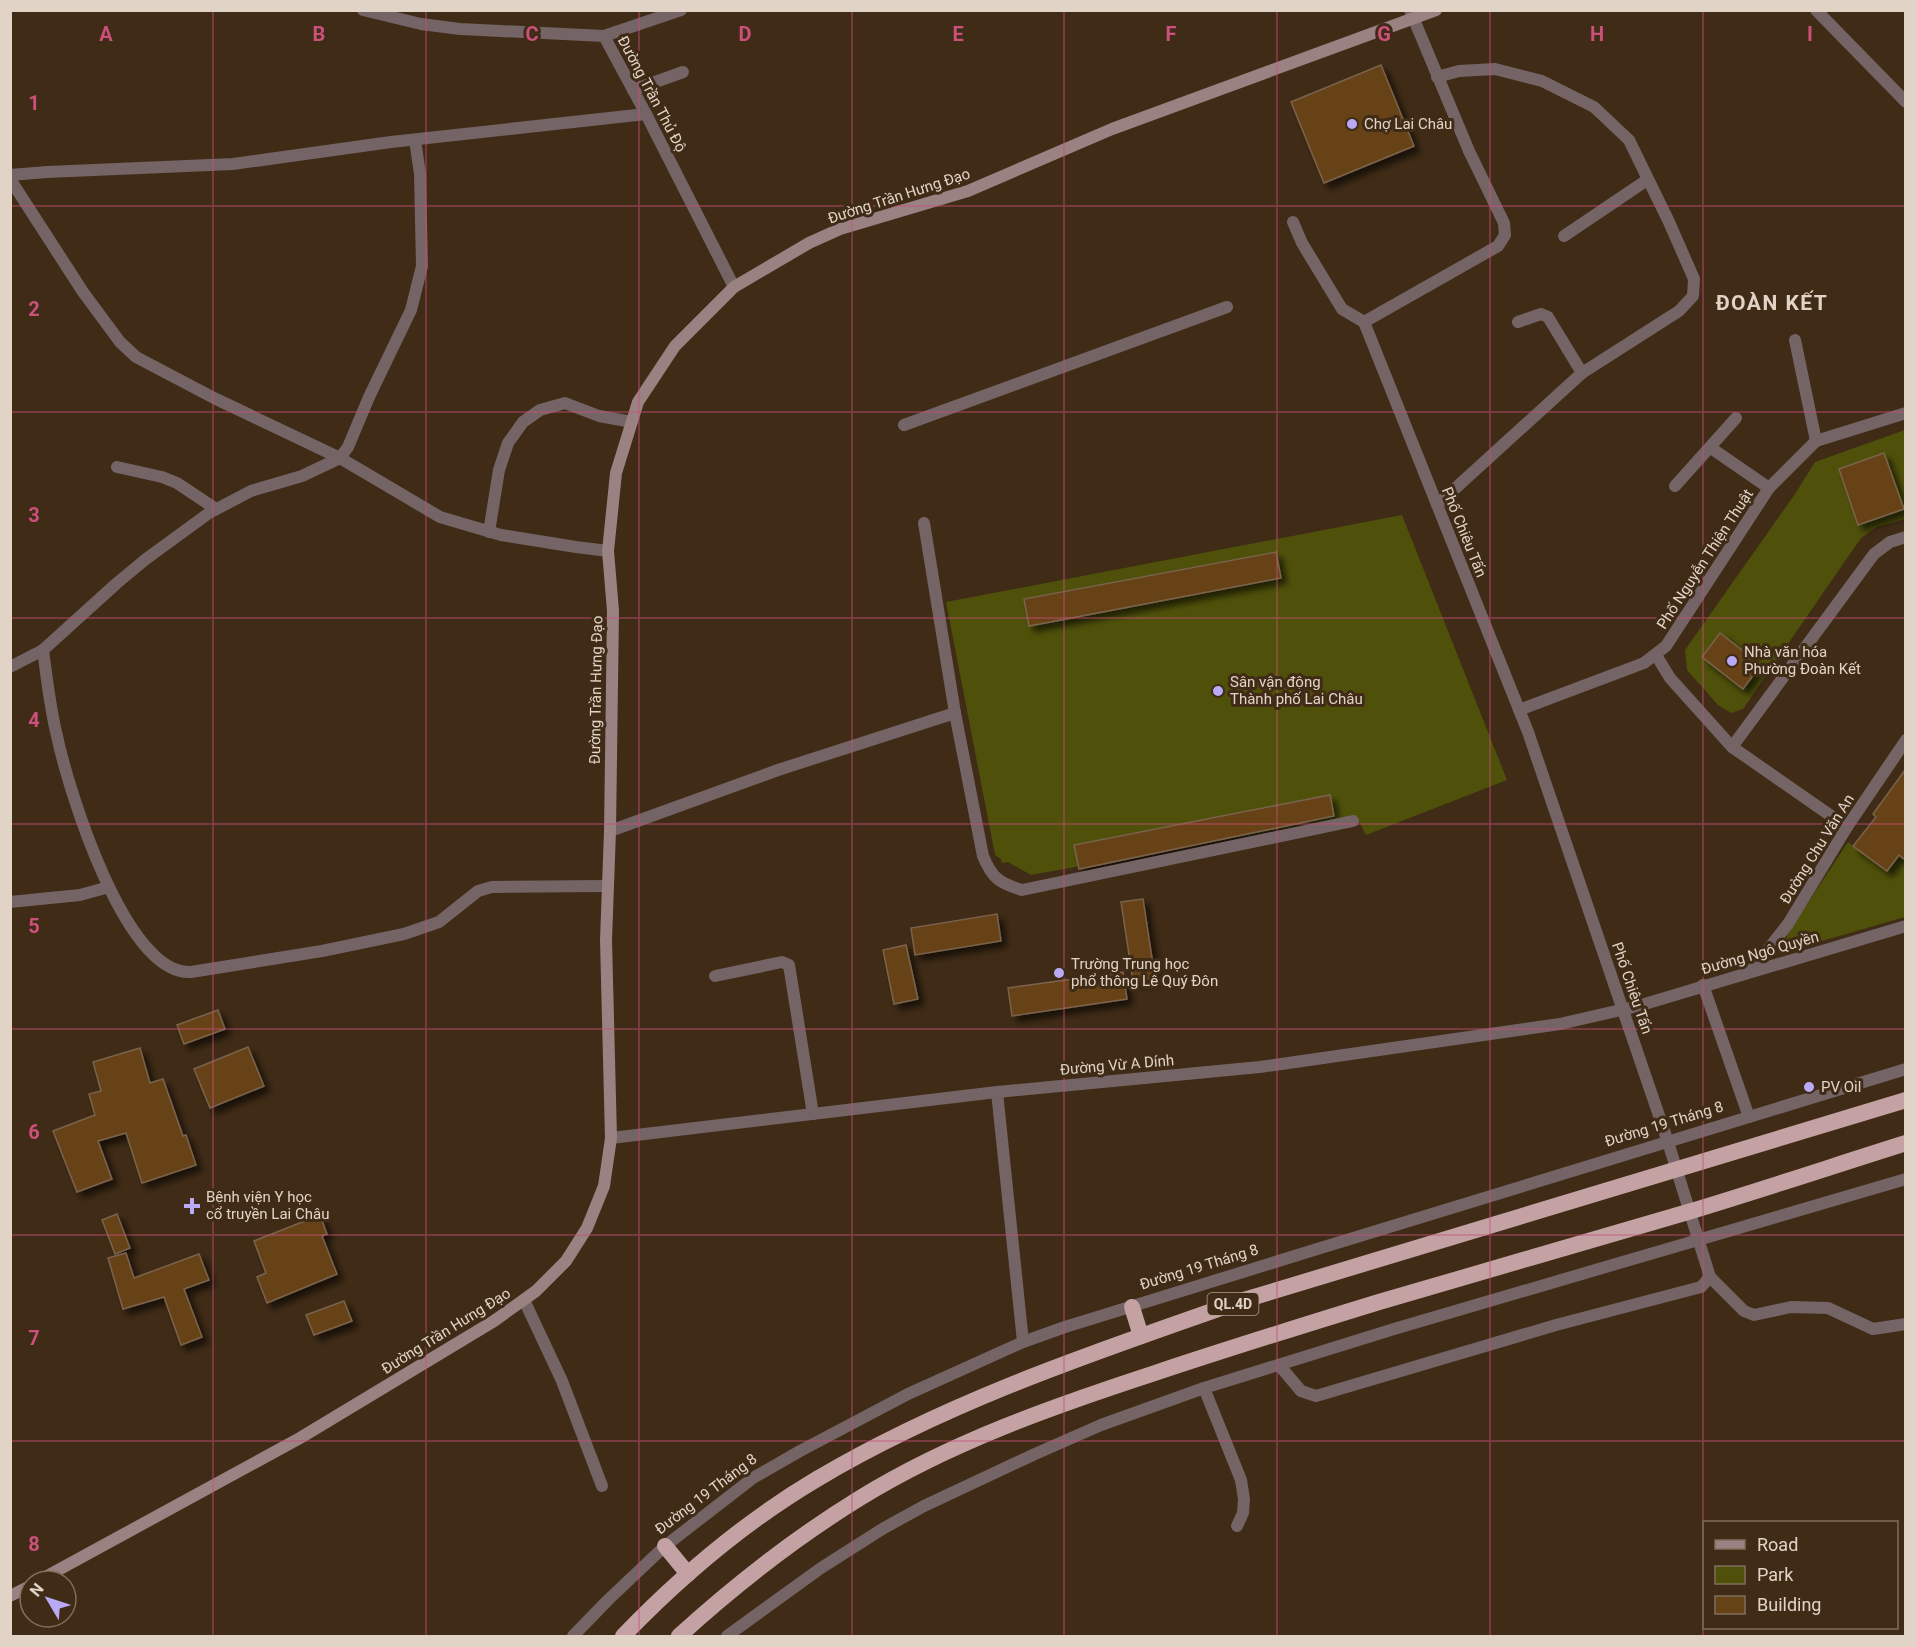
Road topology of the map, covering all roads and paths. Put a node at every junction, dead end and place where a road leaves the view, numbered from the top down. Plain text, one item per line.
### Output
1 (363, 10) edge
2 (681, 10) edge
3 (1436, 10) edge
4 (1816, 10) edge
5 (1412, 15) edge
6 (604, 36) junction
7 (683, 72) dead end
8 (1437, 77) junction
9 (633, 90) junction
10 (1905, 102) edge
11 (646, 114) junction
12 (415, 140) junction
13 (10, 177) edge
14 (1647, 180) junction
15 (1293, 222) dead end
16 (1564, 236) dead end
17 (734, 287) junction
18 (1227, 307) dead end
19 (1364, 322) junction
20 (1518, 322) dead end
21 (1795, 340) dead end
22 (1582, 373) junction
23 (1905, 413) edge
24 (1736, 418) dead end
25 (632, 422) junction
26 (904, 425) dead end
27 (1816, 441) junction
28 (1711, 448) junction
29 (340, 458) junction
30 (117, 467) dead end
31 (1675, 486) dead end
32 (1769, 488) junction
33 (1437, 505) junction
34 (216, 509) junction
35 (924, 523) dead end
36 (489, 532) junction
37 (1905, 537) edge
38 (608, 551) junction
39 (43, 650) junction
40 (1656, 655) junction
41 (10, 667) edge
42 (1519, 710) junction
43 (956, 713) junction
44 (1905, 740) edge
45 (1732, 747) junction
46 (1353, 821) dead end
47 (1847, 827) junction
48 (610, 831) junction
49 (608, 886) junction
50 (109, 887) junction
51 (10, 902) edge
52 (1905, 926) edge
53 (1750, 972) junction
54 (715, 976) dead end
55 (1703, 985) junction
56 (1623, 1009) junction
57 (1905, 1069) edge
58 (997, 1092) junction
59 (1905, 1100) edge
60 (813, 1114) junction
61 (1749, 1117) junction
62 (611, 1138) junction
63 (1668, 1142) junction
64 (1905, 1143) edge
65 (1677, 1169) junction
66 (1905, 1179) edge
67 (1690, 1211) junction
68 (1699, 1240) junction
69 (1710, 1277) junction
70 (524, 1300) junction
71 (1132, 1306) junction
72 (1905, 1324) edge
73 (1141, 1336) junction
74 (1023, 1342) junction
75 (1279, 1365) junction
76 (1204, 1388) junction
77 (602, 1486) dead end
78 (1237, 1526) dead end
79 (665, 1546) junction
80 (60, 1569) edge
81 (688, 1574) junction
82 (573, 1636) edge
83 (623, 1636) edge
84 (679, 1636) edge
85 (728, 1636) edge

1 - 6 street, Đường Trần Thủ Độ
2 - 6 street
3 - 5 main road, Đường Trần Hưng Đạo
4 - 10 street
5 - 8 street
5 - 17 main road, Đường Trần Hưng Đạo
6 - 9 street, Đường Trần Thủ Độ
7 - 9 street
8 - 14 street
8 - 19 street
9 - 11 street, Đường Trần Thủ Độ
11 - 12 street
11 - 17 street, Đường Trần Thủ Độ
12 - 13 street
12 - 29 street
13 - 29 street
14 - 16 street
14 - 22 street
15 - 19 street
17 - 25 main road, Đường Trần Hưng Đạo
18 - 26 street
19 - 33 street, Phố Chiêu Tấn
20 - 22 street
21 - 27 street
22 - 33 street
23 - 27 street, Phố Nguyễn Thiện Thuật
24 - 28 street
25 - 36 street
25 - 38 main road, Đường Trần Hưng Đạo
27 - 32 street, Phố Nguyễn Thiện Thuật
28 - 31 street
28 - 32 street
29 - 34 street
29 - 36 street
30 - 34 street
32 - 40 street, Phố Nguyễn Thiện Thuật
33 - 42 street, Phố Chiêu Tấn
34 - 39 street
35 - 43 street
36 - 38 street
37 - 45 street
38 - 48 main road, Đường Trần Hưng Đạo
39 - 41 street
39 - 50 street
40 - 42 street, Phố Nguyễn Thiện Thuật
40 - 45 street
42 - 56 street, Phố Chiêu Tấn
43 - 46 street
43 - 48 street
44 - 47 street, Đường Chu Văn An
45 - 47 street
47 - 53 street, Đường Chu Văn An
48 - 49 main road, Đường Trần Hưng Đạo
49 - 50 street
49 - 62 main road, Đường Trần Hưng Đạo
50 - 51 street
52 - 53 street, Đường Ngô Quyền
53 - 55 street, Đường Ngô Quyền
54 - 60 street
55 - 56 street, Đường Ngô Quyền
55 - 61 street
56 - 58 street, Đường Vừ A Dính
56 - 63 street, Phố Chiêu Tấn
57 - 61 street, Đường 19 Tháng 8
58 - 60 street, Đường Vừ A Dính
58 - 74 street
59 - 65 highway, QL.4D
60 - 62 street, Đường Vừ A Dính
61 - 63 street, Đường 19 Tháng 8
62 - 70 main road, Đường Trần Hưng Đạo
63 - 65 street, Phố Chiêu Tấn
63 - 71 street, Đường 19 Tháng 8
64 - 67 highway
65 - 67 street, Phố Chiêu Tấn
65 - 73 highway, QL.4D
66 - 68 street
67 - 68 street, Phố Chiêu Tấn
67 - 84 highway
68 - 69 street, Phố Chiêu Tấn
68 - 75 street
69 - 72 street
69 - 75 street
70 - 77 street
70 - 80 main road, Đường Trần Hưng Đạo
71 - 73 highway
71 - 74 street, Đường 19 Tháng 8
73 - 81 highway, QL.4D
74 - 79 street, Đường 19 Tháng 8
75 - 76 street
76 - 78 street
76 - 85 street
79 - 81 highway
79 - 82 street, Đường 19 Tháng 8
81 - 83 highway, QL.4D

